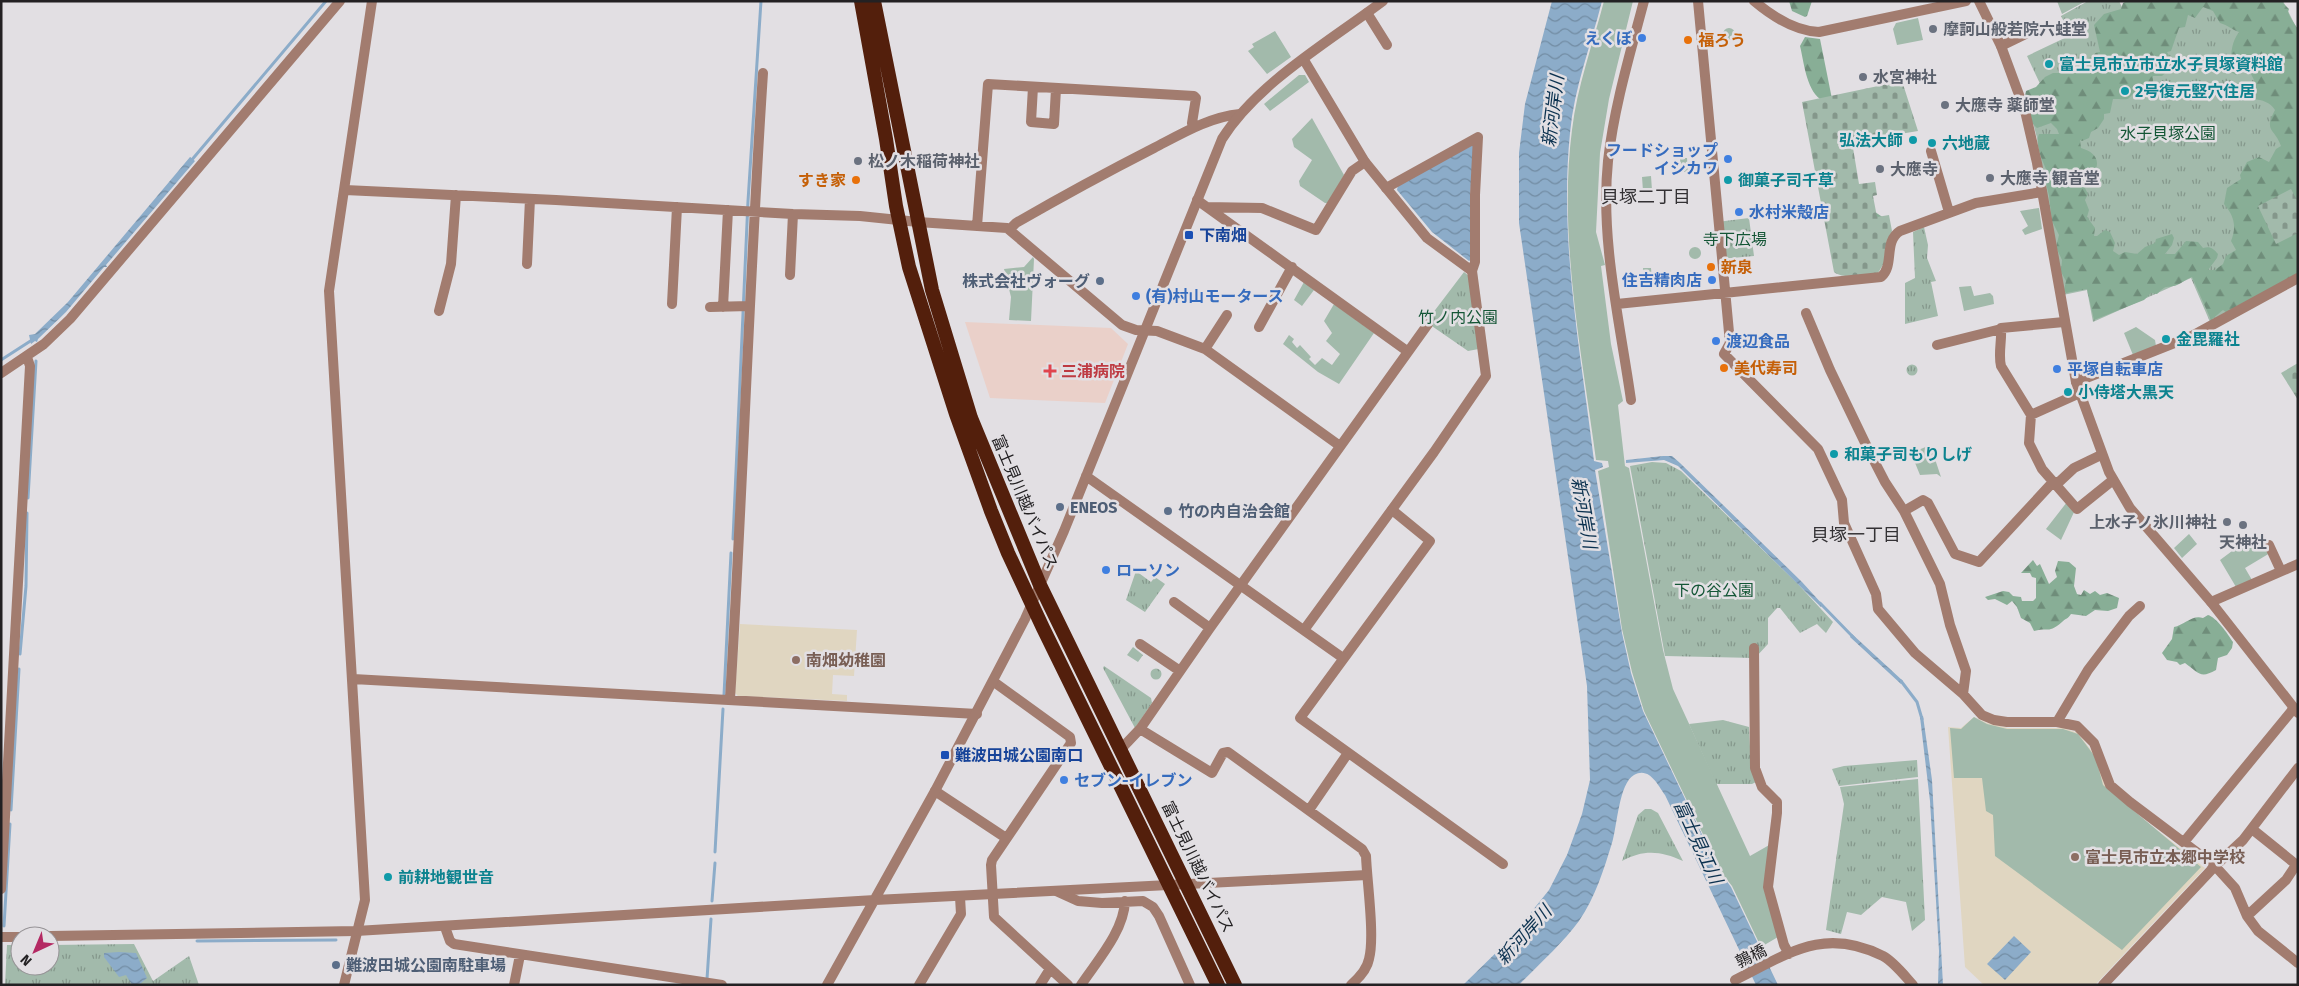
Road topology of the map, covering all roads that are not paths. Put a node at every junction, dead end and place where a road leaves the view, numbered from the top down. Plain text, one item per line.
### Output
1 (340, 1) edge
2 (372, 1) edge
3 (861, 1) edge
4 (874, 1) edge
5 (1383, 1) edge
6 (1644, 1) edge
7 (1698, 1) edge
8 (1754, 1) edge
9 (1966, 1) edge
10 (1979, 1) edge
11 (1367, 13) junction
12 (2036, 29) dead end
13 (1387, 45) dead end
14 (2001, 46) junction
15 (1304, 60) junction
16 (763, 73) dead end
17 (1033, 87) junction
18 (1056, 89) junction
19 (1240, 114) junction
20 (1193, 128) junction
21 (1931, 151) dead end
22 (1365, 162) junction
23 (1386, 188) junction
24 (345, 190) junction
25 (2042, 192) junction
26 (456, 195) junction
27 (530, 199) junction
28 (1197, 200) junction
29 (677, 206) junction
30 (1207, 207) junction
31 (728, 210) junction
32 (750, 211) junction
33 (1949, 212) junction
34 (793, 214) junction
35 (898, 220) junction
36 (918, 222) junction
37 (977, 226) junction
38 (1010, 229) junction
39 (527, 264) dead end
40 (1292, 267) junction
41 (1472, 271) junction
42 (790, 275) dead end
43 (2298, 278) edge
44 (1725, 293) junction
45 (672, 304) dead end
46 (1616, 304) junction
47 (746, 306) junction
48 (710, 307) dead end
49 (723, 307) junction
50 (439, 311) dead end
51 (1806, 313) dead end
52 (1226, 315) dead end
53 (2064, 322) junction
54 (1428, 324) dead end
55 (1259, 327) dead end
56 (2001, 329) junction
57 (1144, 330) junction
58 (1938, 345) dead end
59 (1204, 348) junction
60 (1407, 351) junction
61 (27, 357) junction
62 (1, 373) edge
63 (2076, 382) junction
64 (2080, 393) junction
65 (1632, 400) dead end
66 (2031, 414) junction
67 (1340, 446) junction
68 (2101, 455) junction
69 (1086, 476) junction
70 (2112, 480) junction
71 (2053, 482) junction
72 (1392, 510) junction
73 (1904, 511) junction
74 (2269, 545) dead end
75 (2298, 564) edge
76 (2281, 571) junction
77 (1040, 585) junction
78 (1241, 585) junction
79 (1174, 602) dead end
80 (2211, 602) junction
81 (1032, 604) junction
82 (2140, 606) dead end
83 (1210, 628) junction
84 (1304, 630) junction
85 (1140, 644) dead end
86 (1754, 648) dead end
87 (1343, 658) junction
88 (1180, 671) junction
89 (353, 679) junction
90 (994, 682) junction
91 (1963, 694) junction
92 (730, 699) junction
93 (2296, 711) edge
94 (977, 714) junction
95 (2057, 722) junction
96 (1140, 729) junction
97 (1121, 749) junction
98 (1348, 753) junction
99 (2298, 768) edge
100 (936, 792) junction
101 (1309, 810) junction
102 (2252, 829) junction
103 (1006, 838) junction
104 (2184, 842) junction
105 (1503, 864) dead end
106 (2215, 866) junction
107 (2297, 866) edge
108 (1367, 875) junction
109 (1187, 884) junction
110 (1168, 885) junction
111 (1, 889) edge
112 (1056, 891) junction
113 (992, 895) junction
114 (960, 896) junction
115 (875, 900) junction
116 (1125, 901) junction
117 (2247, 916) junction
118 (445, 927) junction
119 (356, 931) junction
120 (60, 936) edge
121 (520, 955) junction
122 (1784, 956) junction
123 (2298, 963) edge
124 (1050, 969) junction
125 (1735, 980) dead end
126 (344, 985) edge
127 (514, 985) edge
128 (722, 985) edge
129 (826, 985) edge
130 (919, 985) edge
131 (1040, 985) edge
132 (1068, 985) edge
133 (1081, 985) edge
134 (1190, 985) edge
135 (1218, 985) edge
136 (1235, 985) edge
137 (1351, 985) edge
138 (1913, 985) edge
139 (2103, 985) edge

1 - 61 street
2 - 24 street
3 - 35 highway, 富士見川越バイパス
4 - 36 highway, 富士見川越バイパス
5 - 11 street
6 - 46 street
7 - 44 street
8 - 9 street
10 - 14 street
11 - 13 street
11 - 15 street
12 - 14 street
14 - 25 street
15 - 19 street
15 - 22 street
16 - 32 street
17 - 18 street
17 - 18 street
17 - 37 street
18 - 20 street
19 - 20 street
19 - 28 street
20 - 38 street
21 - 33 street
22 - 23 street
22 - 30 street
23 - 41 street
23 - 41 street
24 - 26 street
24 - 89 street
25 - 33 street
25 - 53 street
26 - 27 street
26 - 50 street
27 - 29 street
27 - 39 street
28 - 30 street
28 - 57 street
29 - 31 street
29 - 45 street
30 - 40 street
31 - 32 street
31 - 49 street
32 - 34 street
32 - 47 street
33 - 44 street
34 - 35 street
34 - 42 street
35 - 36 street
35 - 81 highway, 富士見川越バイパス
36 - 37 street
36 - 77 highway, 富士見川越バイパス
37 - 38 street
38 - 57 street
40 - 55 street
40 - 60 street
41 - 72 street
43 - 63 street
44 - 46 street
44 - 91 street
46 - 65 street
47 - 49 street
47 - 92 street
48 - 49 street
51 - 73 street
52 - 59 street
53 - 56 street
53 - 63 street
54 - 60 street
56 - 58 street
56 - 66 street
57 - 59 street
57 - 69 street
59 - 67 street
60 - 67 street
61 - 62 street
61 - 111 street
63 - 64 street
64 - 66 street
64 - 68 street
66 - 71 street
67 - 78 street
68 - 70 street
68 - 71 street
69 - 77 street
69 - 78 street
70 - 71 street
70 - 80 street
71 - 73 street
72 - 84 street
72 - 87 street
73 - 91 street
74 - 76 street
75 - 76 street
76 - 80 street
77 - 81 street
77 - 97 highway, 富士見川越バイパス
78 - 83 street
78 - 84 street
79 - 83 street
80 - 93 street
81 - 90 street
81 - 110 highway, 富士見川越バイパス
82 - 95 street
83 - 88 street
84 - 87 street
85 - 88 street
86 - 122 street
87 - 98 street
88 - 96 street
89 - 92 street
89 - 119 street
90 - 94 street
90 - 103 street
91 - 95 street
92 - 94 street
93 - 104 street
94 - 100 street
95 - 104 street
96 - 97 street
96 - 101 street
97 - 109 highway, 富士見川越バイパス
98 - 101 street
98 - 105 street
99 - 102 street
100 - 103 street
100 - 115 street
101 - 108 street
102 - 106 street
102 - 107 street
103 - 113 street
104 - 106 street
106 - 117 street
106 - 139 street
107 - 117 street
108 - 109 street
108 - 137 street
109 - 110 street
109 - 136 highway, 富士見川越バイパス
110 - 112 street
110 - 135 highway, 富士見川越バイパス
112 - 113 street
112 - 116 street
113 - 114 street
113 - 124 street
114 - 115 street
114 - 130 street
115 - 118 street
115 - 129 street
116 - 133 street
116 - 134 street
117 - 123 street
118 - 119 street
118 - 121 street
119 - 120 street
119 - 126 street
121 - 127 street
121 - 128 street
122 - 125 street, 鶉橋
122 - 138 street, 鶉橋
124 - 131 street
124 - 132 street

